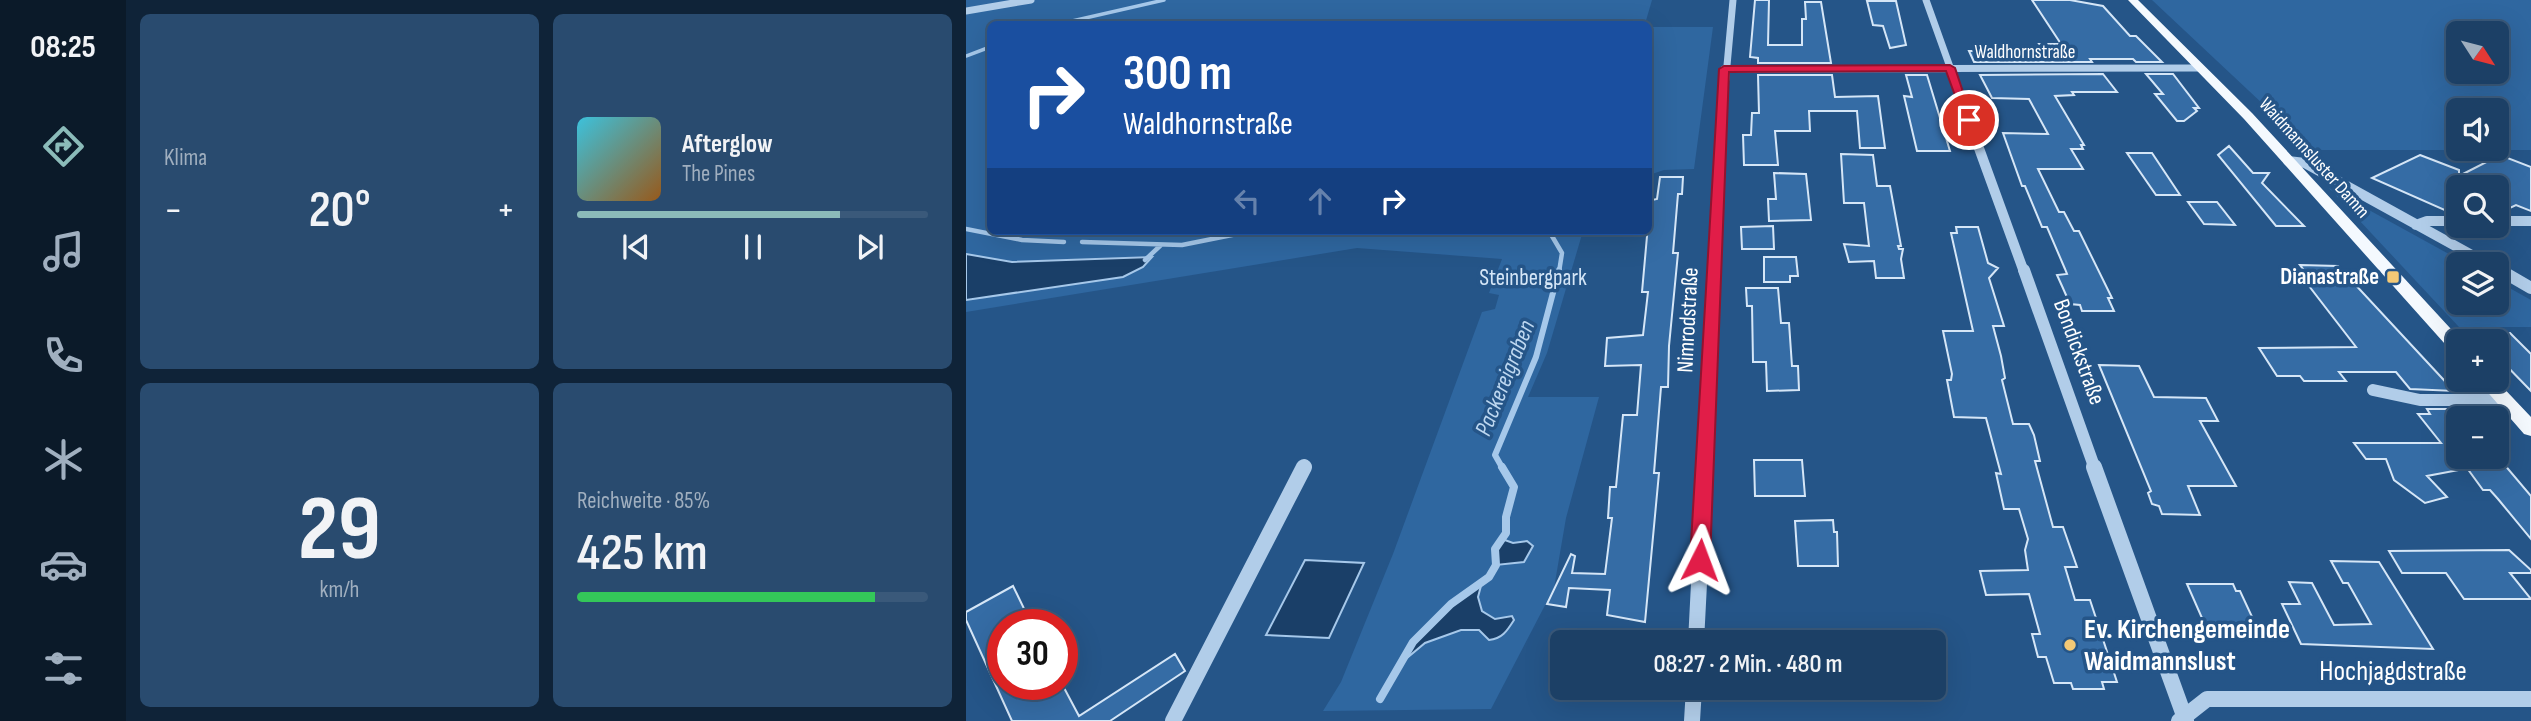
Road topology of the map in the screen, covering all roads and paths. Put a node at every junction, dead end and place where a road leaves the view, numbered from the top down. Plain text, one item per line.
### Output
1 (1031, 0) edge
2 (1733, 0) edge
3 (1926, 0) edge
4 (2133, 0) edge
5 (966, 11) edge
6 (1950, 68) junction
7 (2200, 68) junction
8 (1724, 69) junction
9 (2288, 161) junction
10 (2446, 221) edge
11 (2509, 221) edge
12 (2531, 221) edge
13 (2416, 225) junction
14 (2466, 252) edge
15 (2509, 276) edge
16 (2531, 288) edge
17 (2446, 335) edge
18 (2374, 390) dead end
19 (2497, 392) edge
20 (2505, 400) junction
21 (2531, 429) edge
22 (1305, 466) dead end
23 (1697, 630) edge
24 (2531, 699) edge
25 (1693, 700) edge
26 (2183, 719) edge
27 (1173, 721) edge
28 (1692, 721) edge

1 - 5 street
2 - 8 street, Nimrodstraße
3 - 6 street, Bondickstraße
4 - 7 main road, Waidmannsluster Damm
6 - 7 street, Waldhornstraße
6 - 8 street, Waldhornstraße
6 - 26 street, Bondickstraße
7 - 9 main road, Waidmannsluster Damm
8 - 23 street, Nimrodstraße
9 - 13 street
9 - 17 main road, Waidmannsluster Damm
10 - 13 street
11 - 12 street
13 - 14 street
15 - 16 street
18 - 20 street
19 - 20 main road
20 - 21 main road
22 - 27 street
24 - 26 street, Hochjagdstraße
25 - 28 street

